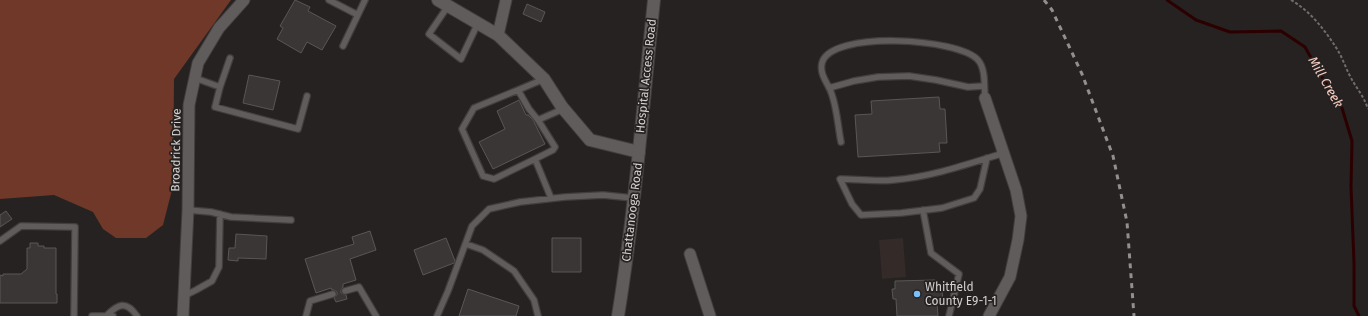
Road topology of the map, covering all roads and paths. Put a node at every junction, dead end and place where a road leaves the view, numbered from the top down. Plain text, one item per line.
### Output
1 (244, 0) edge
2 (329, 0) edge
3 (365, 0) edge
4 (506, 0) edge
5 (654, 0) edge
6 (1291, 0) edge
7 (443, 3) edge
8 (358, 15) junction
9 (478, 23) junction
10 (498, 35) junction
11 (343, 46) dead end
12 (230, 58) dead end
13 (195, 78) junction
14 (544, 79) junction
15 (984, 86) junction
16 (220, 87) junction
17 (829, 88) junction
18 (518, 90) junction
19 (307, 96) dead end
20 (985, 98) joint
21 (563, 109) junction
22 (1368, 109) edge
23 (538, 120) junction
24 (841, 142) dead end
25 (639, 152) junction
26 (1004, 153) junction
27 (987, 158) junction
28 (535, 159) junction
29 (551, 198) junction
30 (633, 198) junction
31 (188, 210) junction
32 (923, 210) junction
33 (220, 214) junction
34 (291, 220) dead end
35 (0, 241) edge
36 (466, 244) junction
37 (690, 254) dead end
38 (345, 290) dead end
39 (333, 294) dead end
40 (183, 296) junction
41 (74, 316) edge
42 (92, 316) edge
43 (106, 316) edge
44 (113, 316) edge
45 (137, 316) edge
46 (182, 316) edge
47 (306, 316) edge
48 (376, 316) edge
49 (437, 316) edge
50 (538, 316) edge
51 (618, 316) edge
52 (710, 316) edge
53 (949, 316) edge
54 (989, 316) edge

1 - 13 street, Broadrick Drive
2 - 8 lane
3 - 8 lane
4 - 10 street
5 - 25 main road, Hospital Access Road
6 - 22 path
7 - 9 main road, Chattanooga Road
7 - 9 lane
8 - 11 lane
9 - 10 main road, Chattanooga Road
10 - 14 main road, Chattanooga Road
12 - 16 lane
13 - 16 lane
13 - 31 street, Broadrick Drive
14 - 18 lane
14 - 21 main road, Chattanooga Road
15 - 17 lane
15 - 17 lane
15 - 20 lane
16 - 19 lane
17 - 24 lane
18 - 23 lane
18 - 28 lane
20 - 26 street
21 - 23 lane
21 - 25 main road, Chattanooga Road
23 - 28 lane
25 - 30 main road, Chattanooga Road
26 - 27 lane
26 - 54 street
27 - 32 lane
27 - 32 lane
28 - 29 lane
29 - 30 lane
29 - 36 lane
30 - 51 main road, Chattanooga Road
31 - 33 lane
31 - 40 street, Broadrick Drive
32 - 53 lane
33 - 34 lane
33 - 40 lane
35 - 41 lane
36 - 49 lane
36 - 50 lane
37 - 52 street
38 - 48 lane
39 - 47 lane
40 - 46 street, Broadrick Drive
42 - 43 lane
43 - 44 lane
43 - 45 lane

